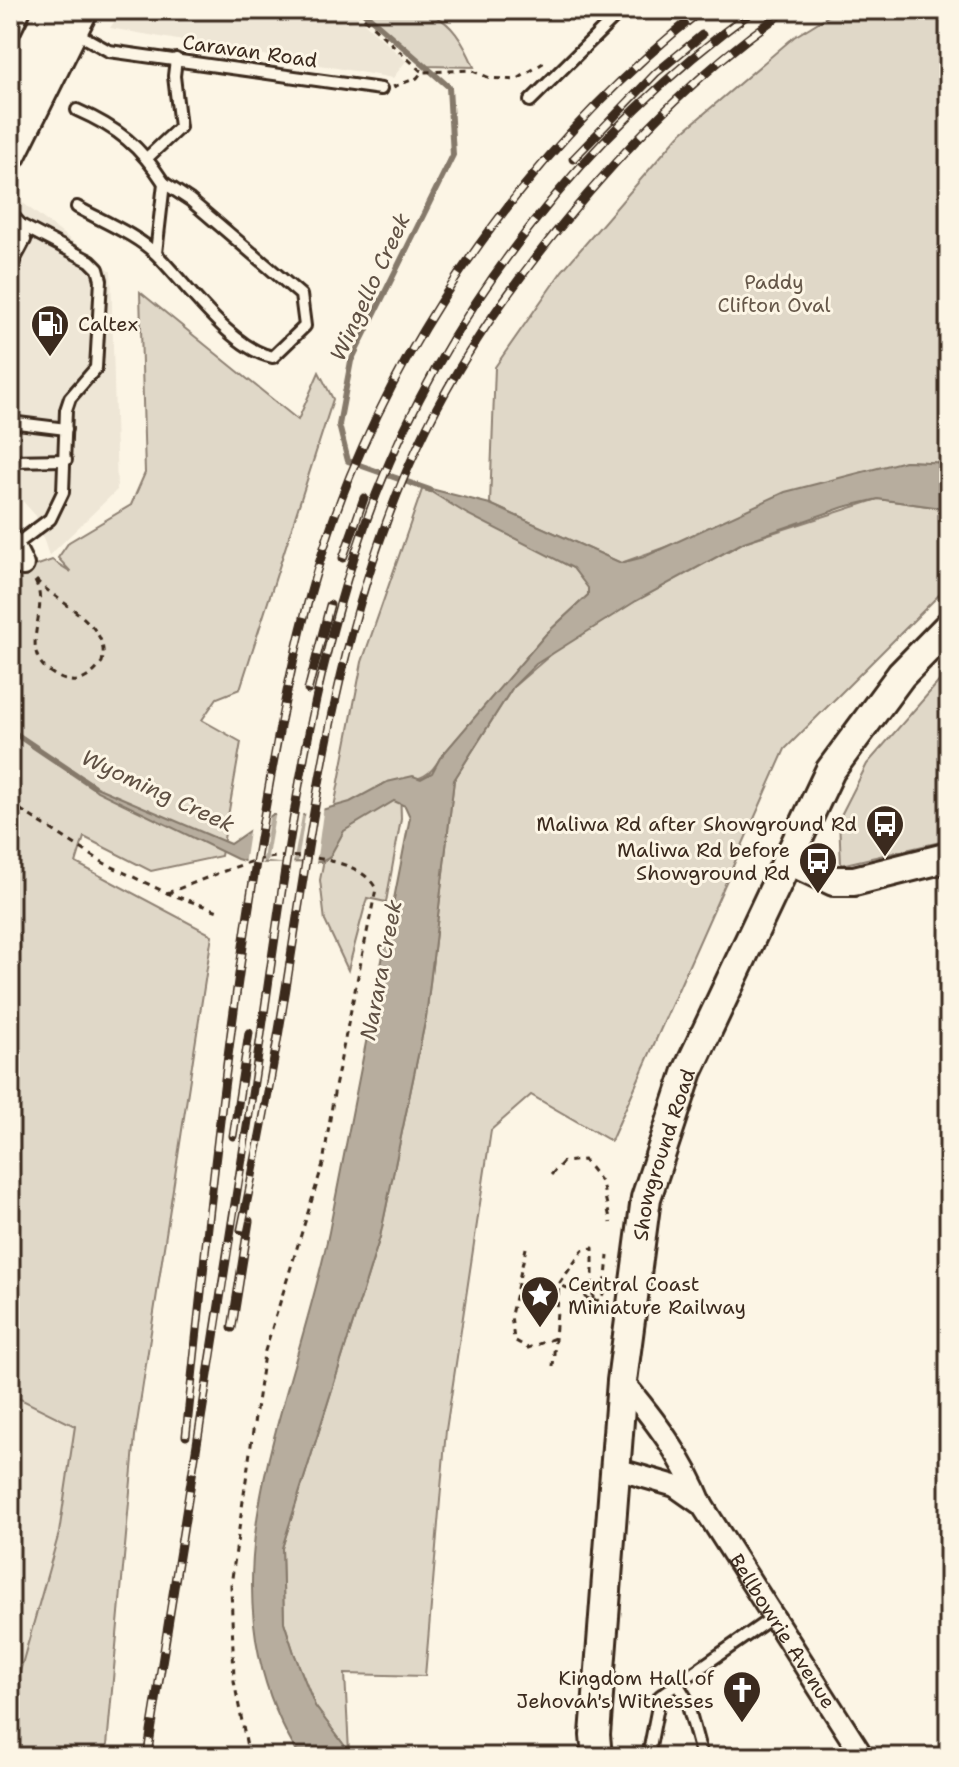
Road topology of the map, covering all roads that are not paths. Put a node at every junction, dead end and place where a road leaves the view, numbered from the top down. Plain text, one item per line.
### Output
1 (622, 10) edge
2 (68, 17) edge
3 (176, 59) junction
4 (381, 89) road end
5 (10, 94) edge
6 (530, 101) dead end
7 (77, 110) dead end
8 (10, 155) edge
9 (148, 157) junction
10 (164, 183) junction
11 (77, 207) dead end
12 (10, 213) edge
13 (21, 225) junction
14 (156, 253) junction
15 (11, 267) edge
16 (10, 288) edge
17 (10, 422) edge
18 (66, 429) junction
19 (66, 460) junction
20 (10, 461) edge
21 (20, 557) edge
22 (949, 626) edge
23 (949, 857) edge
24 (787, 859) junction
25 (622, 1381) junction
26 (616, 1469) junction
27 (702, 1505) junction
28 (773, 1617) junction
29 (677, 1683) junction
30 (597, 1757) edge
31 (648, 1757) edge
32 (702, 1757) edge
33 (863, 1757) edge

1 - 6 lane
2 - 3 lane, Caravan Road
2 - 5 main road
2 - 8 main road
3 - 4 lane, Caravan Road
3 - 9 lane
7 - 9 lane
9 - 10 lane
10 - 14 lane
10 - 14 lane
11 - 14 lane
12 - 13 lane
13 - 15 lane
13 - 18 lane
15 - 16 lane
17 - 18 lane
18 - 19 lane
19 - 20 lane
19 - 21 lane
22 - 24 street, Showground Road
23 - 24 street
24 - 25 street, Showground Road
25 - 26 street, Showground Road
25 - 27 street, Bellbowrie Avenue
26 - 27 street, Bellbowrie Avenue
26 - 30 street, Showground Road
27 - 28 street, Bellbowrie Avenue
28 - 29 lane
28 - 33 street, Bellbowrie Avenue
29 - 31 lane
29 - 32 lane

